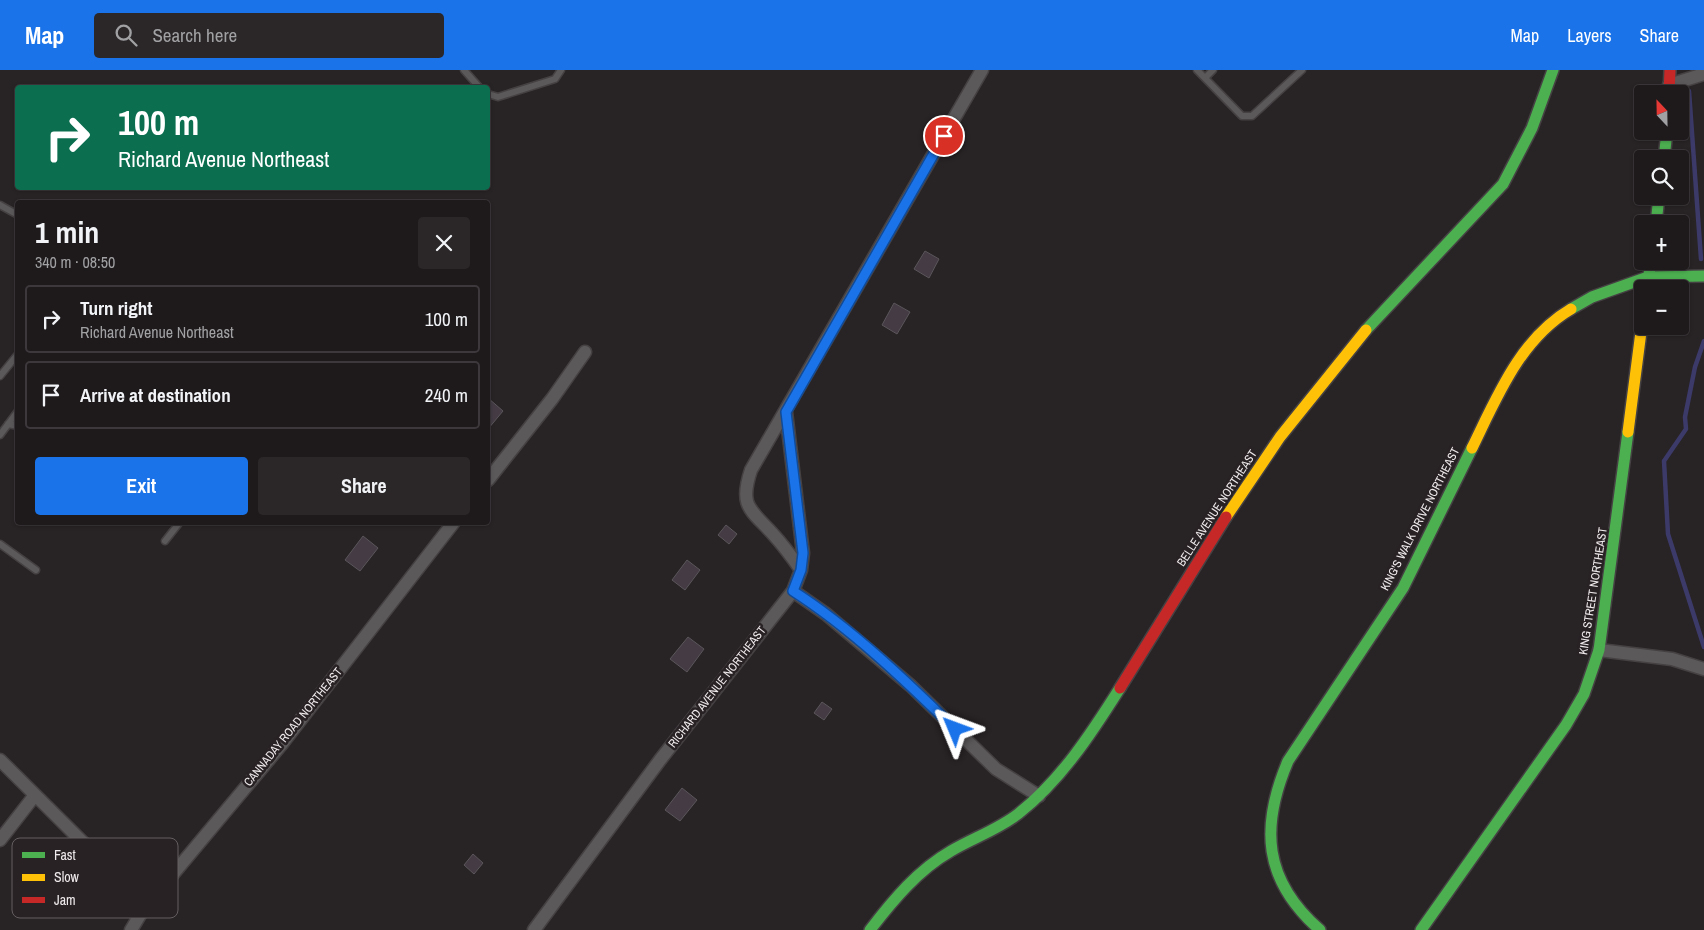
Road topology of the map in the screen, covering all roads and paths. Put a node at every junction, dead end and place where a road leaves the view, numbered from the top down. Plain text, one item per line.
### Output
1 (464, 70) edge
2 (561, 70) edge
3 (982, 70) edge
4 (1197, 70) edge
5 (1214, 70) edge
6 (1302, 70) edge
7 (1553, 70) edge
8 (1670, 70) edge
9 (1704, 74) edge
10 (1205, 78) junction
11 (477, 85) edge
12 (1669, 85) edge
13 (1678, 85) edge
14 (490, 95) edge
15 (0, 205) edge
16 (15, 213) edge
17 (1704, 276) edge
18 (1672, 280) edge
19 (1634, 286) edge
20 (1641, 335) edge
21 (585, 352) dead end
22 (15, 358) edge
23 (0, 376) edge
24 (786, 412) junction
25 (15, 416) edge
26 (8, 424) junction
27 (15, 425) edge
28 (0, 435) edge
29 (490, 477) edge
30 (178, 525) edge
31 (452, 525) edge
32 (166, 541) dead end
33 (0, 544) edge
34 (36, 570) dead end
35 (801, 570) junction
36 (793, 591) junction
37 (1600, 650) junction
38 (1701, 668) edge
39 (0, 760) edge
40 (35, 795) junction
41 (1038, 796) junction
42 (78, 838) edge
43 (0, 840) edge
44 (178, 868) edge
45 (138, 918) edge
46 (130, 930) edge
47 (534, 930) edge
48 (870, 930) edge
49 (1320, 930) edge
50 (1421, 930) edge

1 - 11 lane
2 - 14 lane
3 - 24 street
4 - 10 lane
5 - 10 lane
6 - 10 lane
7 - 41 street, BELLE AVENUE NORTHEAST
8 - 12 street
9 - 13 street
15 - 16 lane
17 - 18 street, KING'S WALK DRIVE NORTHEAST
19 - 49 street, KING'S WALK DRIVE NORTHEAST
20 - 37 street, KING STREET NORTHEAST
21 - 29 street
22 - 23 lane
24 - 35 street, RICHARD AVENUE NORTHEAST
24 - 35 street
25 - 26 lane
26 - 27 lane
26 - 28 lane
30 - 32 lane
31 - 44 street, CANNADAY ROAD NORTHEAST
33 - 34 lane
35 - 36 street, RICHARD AVENUE NORTHEAST
36 - 41 street
36 - 47 street, RICHARD AVENUE NORTHEAST
37 - 38 street
37 - 50 street, KING STREET NORTHEAST
39 - 40 street
40 - 42 street
40 - 43 street
41 - 48 street, BELLE AVENUE NORTHEAST
45 - 46 street, CANNADAY ROAD NORTHEAST

